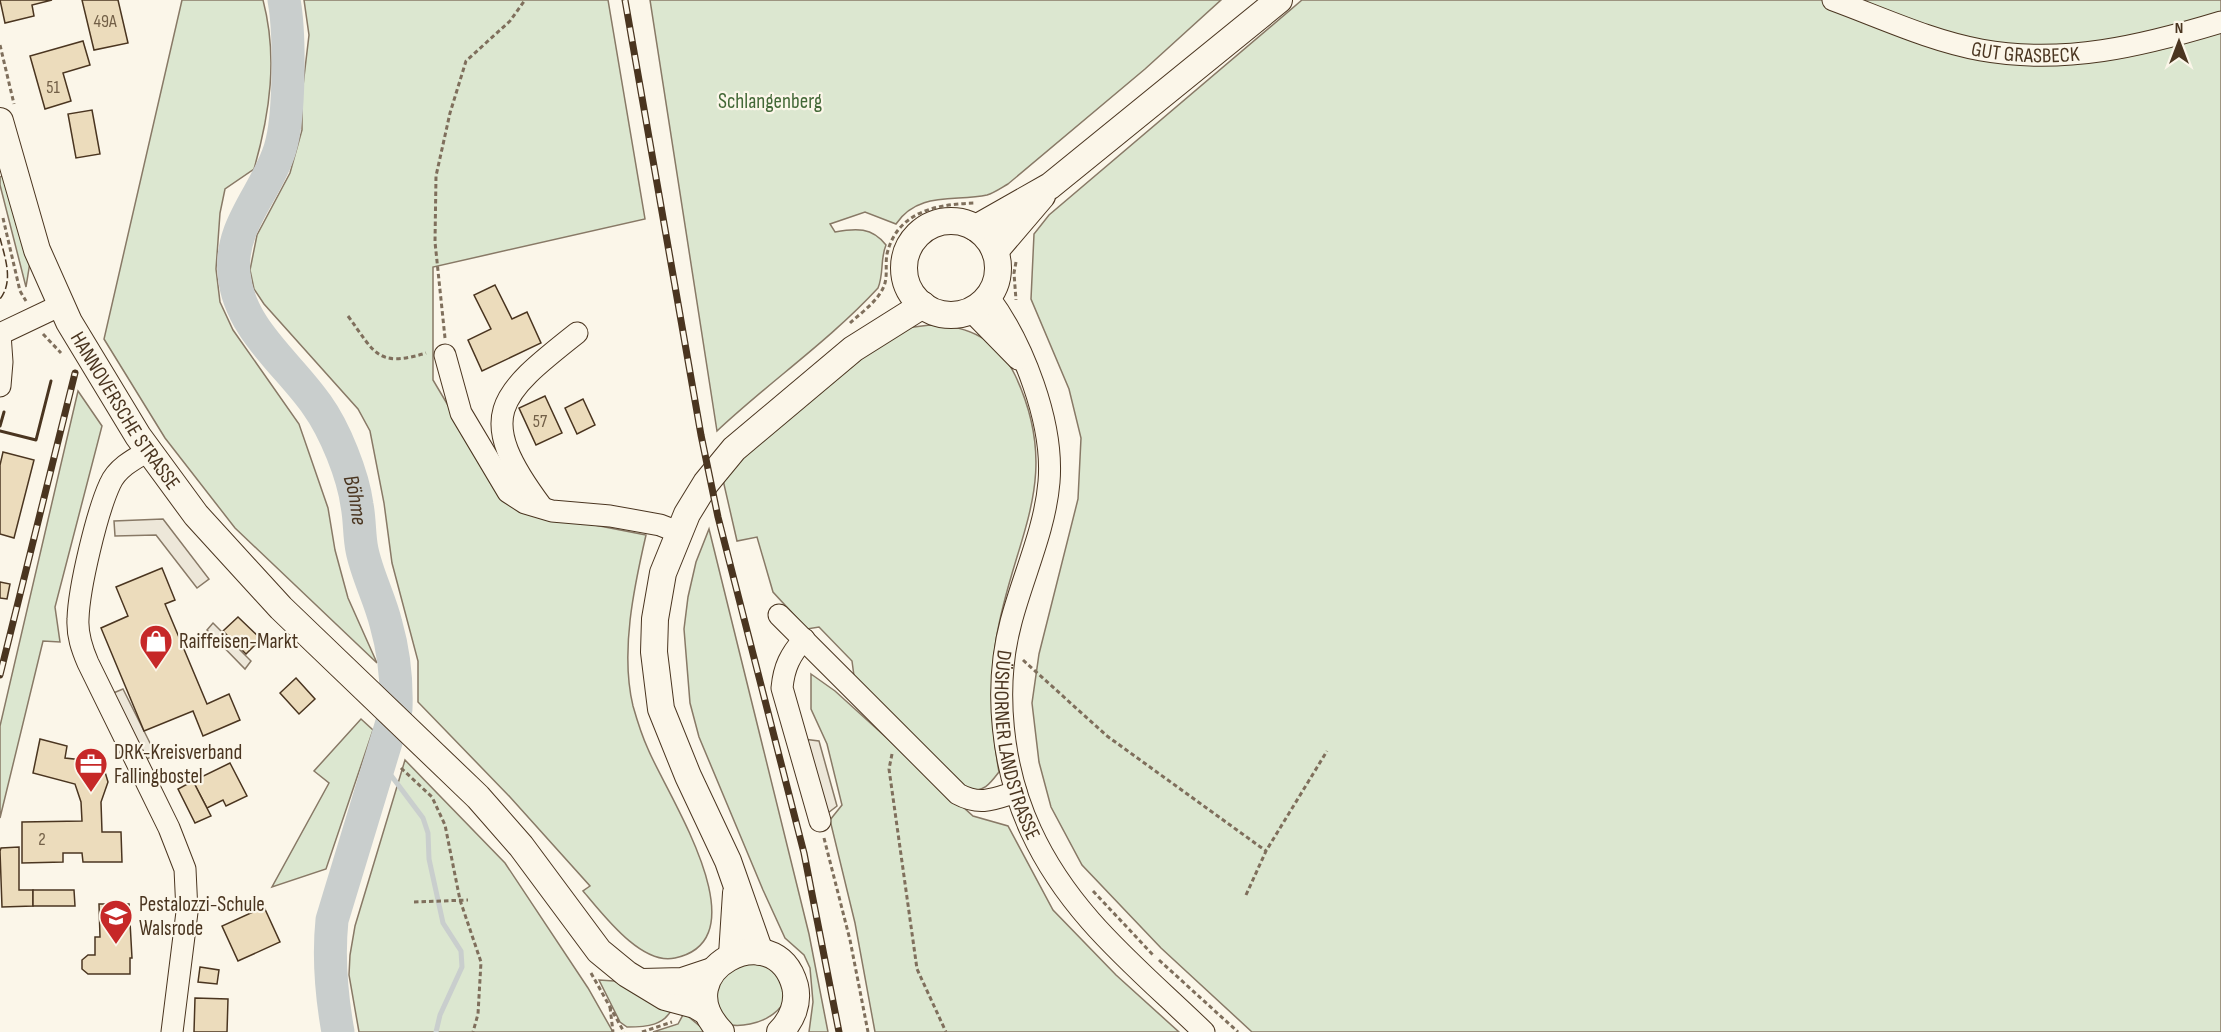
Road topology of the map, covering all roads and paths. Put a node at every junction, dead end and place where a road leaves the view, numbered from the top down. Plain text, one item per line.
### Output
1 (525, 0) edge
2 (1279, 0) edge
3 (1833, 0) edge
4 (2221, 22) edge
5 (0, 45) edge
6 (8, 115) edge
7 (3, 216) dead end
8 (995, 232) junction
9 (21, 291) dead end
10 (916, 296) junction
11 (979, 303) junction
12 (61, 304) junction
13 (1018, 306) dead end
14 (348, 316) dead end
15 (577, 333) dead end
16 (0, 334) edge
17 (850, 338) junction
18 (445, 355) junction
19 (0, 386) edge
20 (148, 451) junction
21 (542, 507) junction
22 (678, 532) junction
23 (779, 615) dead end
24 (804, 639) junction
25 (1018, 653) junction
26 (1023, 670) dead end
27 (896, 734) junction
28 (1327, 751) dead end
29 (401, 768) dead end
30 (1016, 792) junction
31 (820, 821) joint
32 (1266, 850) junction
33 (1088, 885) dead end
34 (736, 887) junction
35 (1246, 895) dead end
36 (460, 900) junction
37 (468, 900) dead end
38 (414, 902) dead end
39 (760, 952) junction
40 (732, 955) junction
41 (712, 971) junction
42 (642, 982) junction
43 (610, 1005) dead end
44 (676, 1016) dead end
45 (714, 1022) edge
46 (785, 1030) edge
47 (172, 1032) edge
48 (473, 1032) edge
49 (613, 1032) edge
50 (642, 1032) edge
51 (868, 1032) edge
52 (946, 1032) edge
53 (1204, 1032) edge
54 (1238, 1032) edge

1 - 18 path
2 - 8 main road
3 - 4 street, GUT GRASBECK
5 - 6 path
6 - 12 main road, HANNOVERSCHE STRASSE
7 - 9 path
8 - 10 main road
8 - 11 main road
8 - 13 path
8 - 17 path
10 - 11 main road
10 - 17 main road
11 - 25 street, DÜSHORNER LANDSTRASSE
12 - 16 street
12 - 20 main road, HANNOVERSCHE STRASSE
14 - 18 path
15 - 21 street
16 - 19 street
17 - 22 main road
18 - 21 street
20 - 42 main road, HANNOVERSCHE STRASSE
20 - 47 street
21 - 22 street
22 - 34 main road
23 - 24 street
24 - 27 street
24 - 31 street
25 - 26 path
25 - 30 street, DÜSHORNER LANDSTRASSE
25 - 32 path
27 - 30 street
27 - 52 path
28 - 32 path
29 - 36 path
30 - 53 street, DÜSHORNER LANDSTRASSE
31 - 51 path
32 - 35 path
33 - 54 path
34 - 39 main road
34 - 40 main road
36 - 37 path
36 - 38 path
36 - 48 path
39 - 40 main road
39 - 46 main road
40 - 41 main road
41 - 42 main road
41 - 45 main road
42 - 45 main road
43 - 49 path
44 - 50 path

